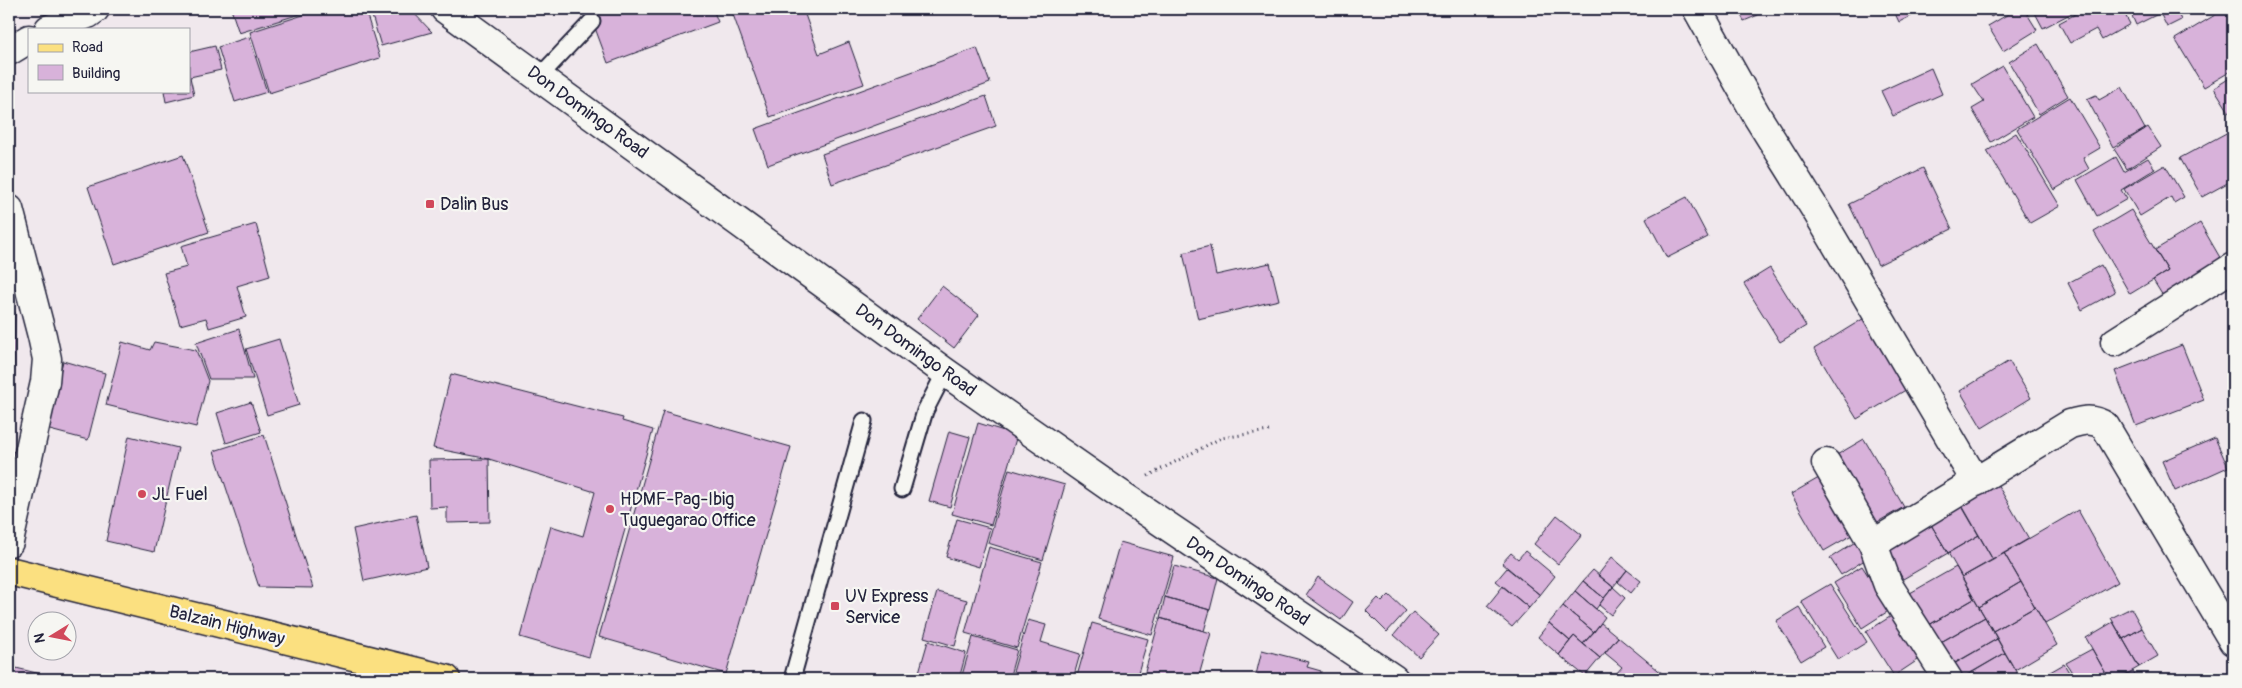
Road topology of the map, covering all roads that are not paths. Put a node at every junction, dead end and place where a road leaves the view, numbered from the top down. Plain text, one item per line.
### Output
1 (95, 9) edge
2 (1697, 9) edge
3 (455, 11) edge
4 (592, 21) dead end
5 (52, 28) edge
6 (28, 40) edge
7 (9, 50) edge
8 (539, 77) junction
9 (9, 209) edge
10 (2233, 267) edge
11 (2114, 342) dead end
12 (945, 372) junction
13 (864, 421) dead end
14 (1826, 463) dead end
15 (1976, 482) junction
16 (902, 489) dead end
17 (9, 542) edge
18 (1873, 544) junction
19 (9, 570) edge
20 (2233, 641) edge
21 (446, 679) edge
22 (792, 679) edge
23 (1394, 679) edge
24 (1948, 679) edge

1 - 5 street
2 - 15 street
3 - 8 street, Don Domingo Road
4 - 8 lane
6 - 7 street
8 - 12 street, Don Domingo Road
9 - 17 street
10 - 11 street
12 - 16 lane
12 - 23 street, Don Domingo Road
13 - 22 lane
14 - 18 street
15 - 18 street
15 - 20 street
18 - 24 street
19 - 21 main road, Balzain Highway

